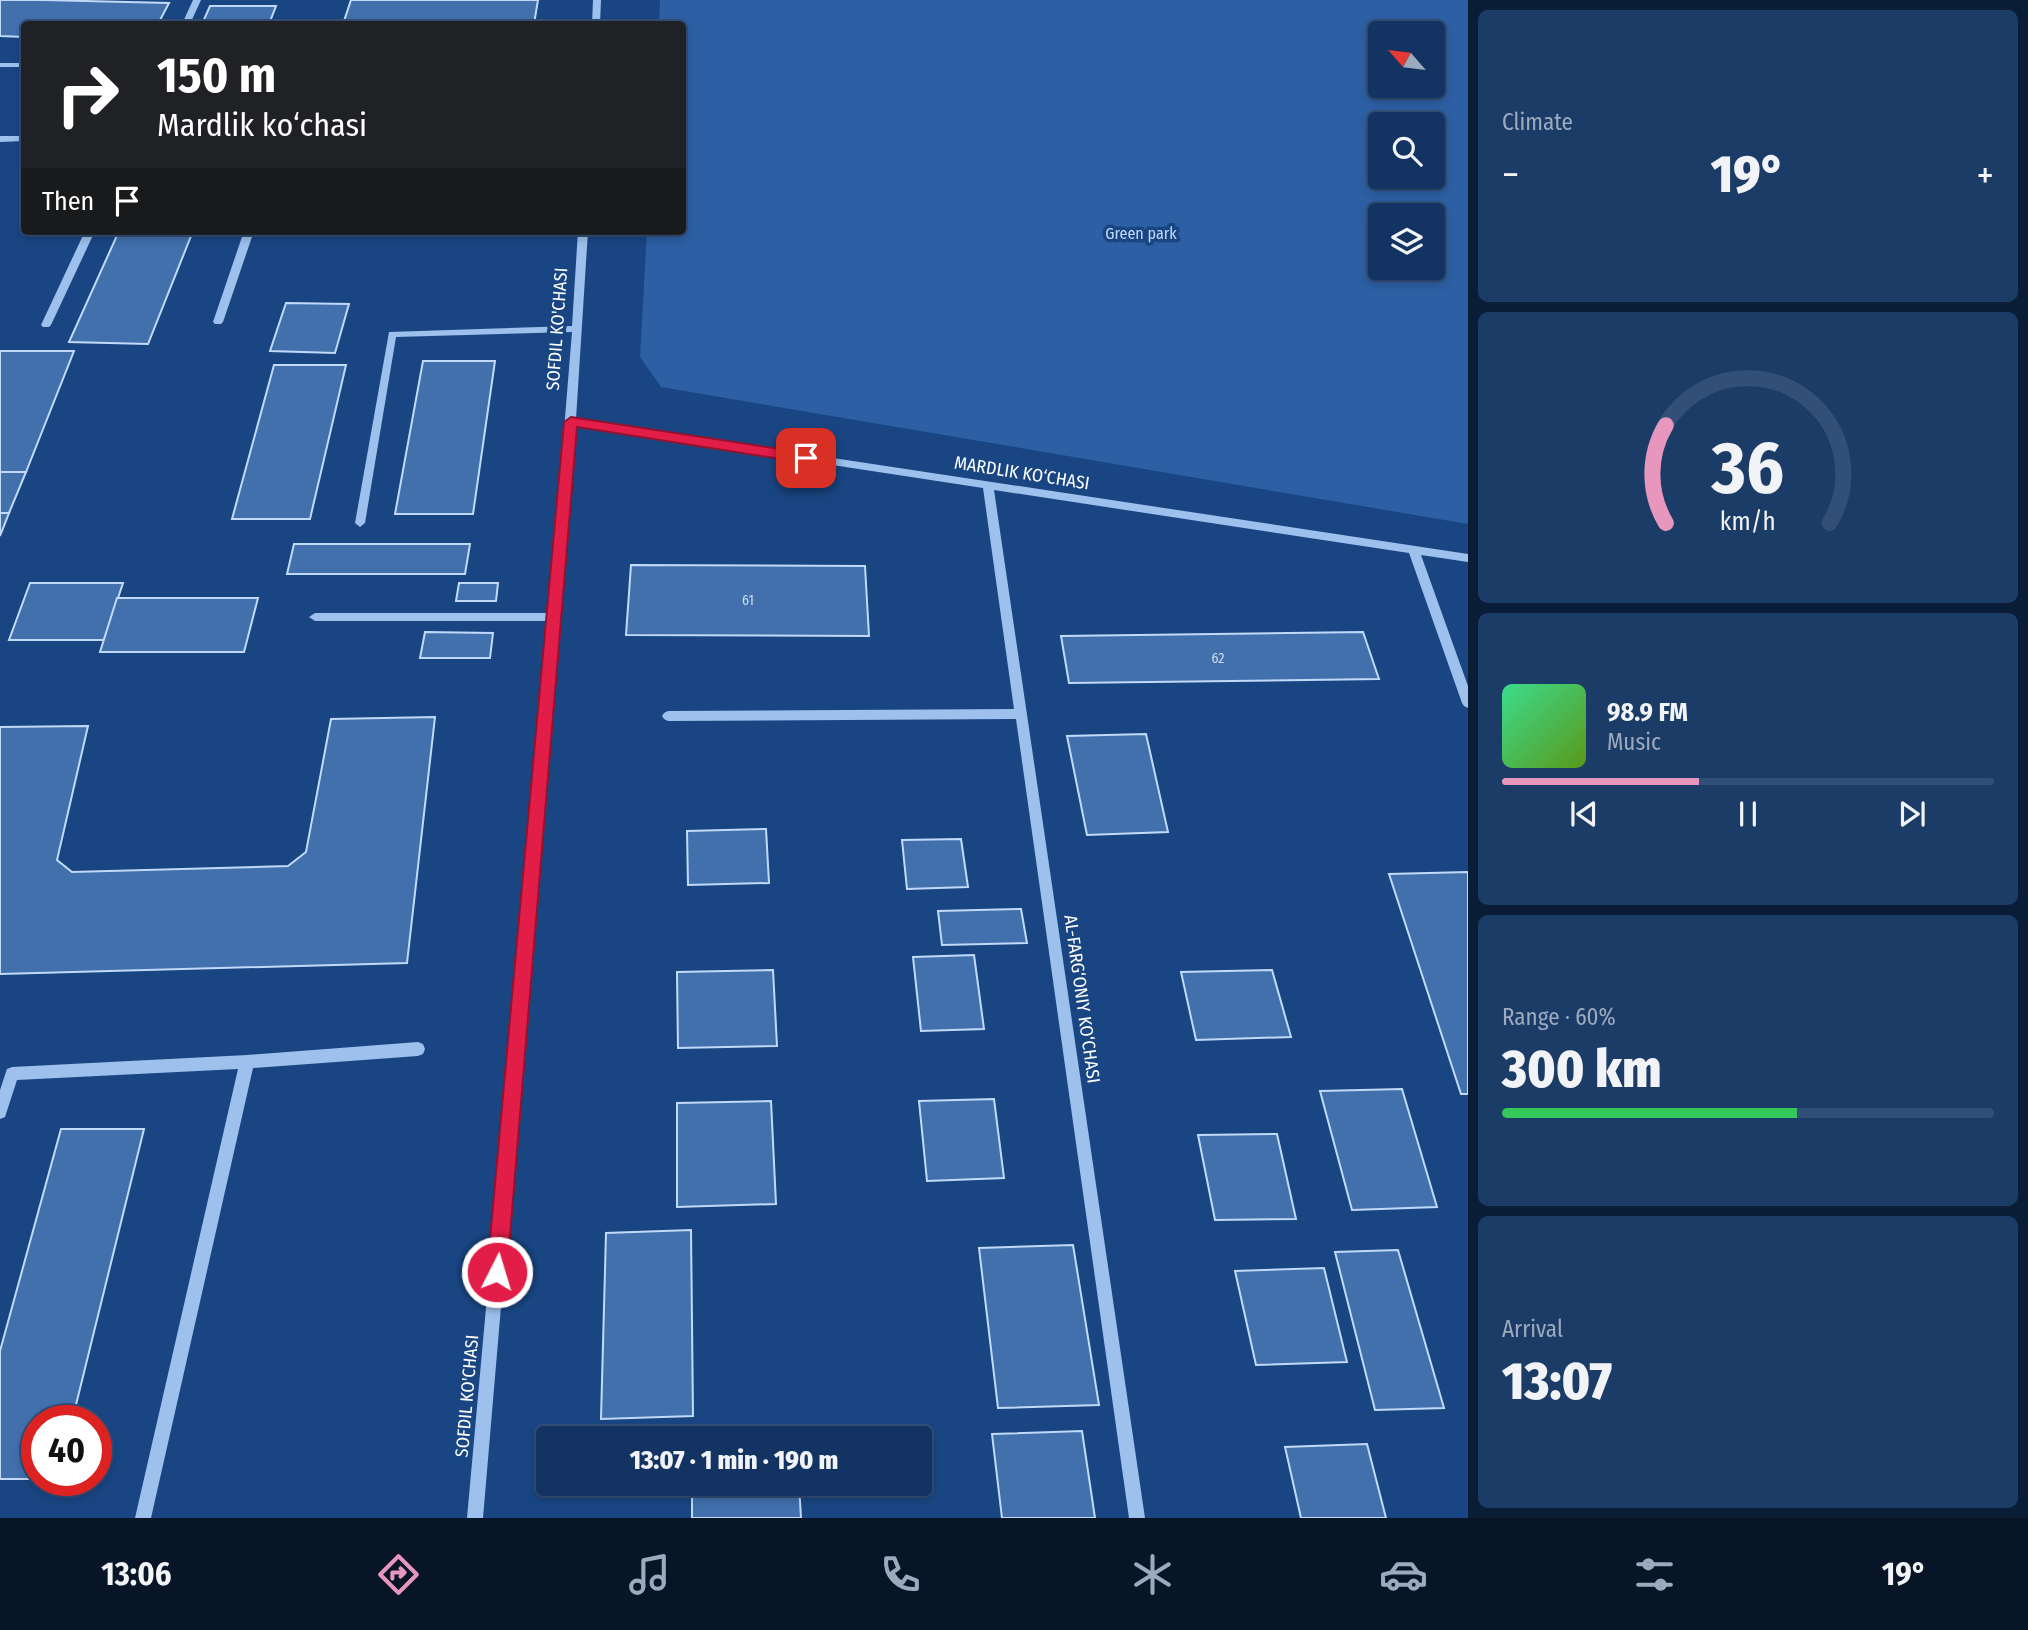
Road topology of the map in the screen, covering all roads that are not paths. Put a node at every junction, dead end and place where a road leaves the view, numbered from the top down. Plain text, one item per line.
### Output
1 (197, 0) edge
2 (597, 0) edge
3 (187, 21) edge
4 (596, 21) edge
5 (0, 65) edge
6 (21, 65) edge
7 (0, 139) edge
8 (21, 139) edge
9 (88, 235) edge
10 (248, 235) edge
11 (583, 235) edge
12 (218, 323) dead end
13 (46, 325) dead end
14 (576, 329) junction
15 (571, 422) junction
16 (988, 486) junction
17 (360, 523) dead end
18 (1413, 549) junction
19 (1468, 558) edge
20 (315, 617) dead end
21 (554, 617) junction
22 (1468, 704) edge
23 (1021, 714) junction
24 (668, 716) dead end
25 (418, 1049) dead end
26 (247, 1062) junction
27 (0, 1112) edge
28 (143, 1518) edge
29 (475, 1518) edge
30 (1137, 1518) edge

1 - 3 street
2 - 4 street
5 - 6 street
7 - 8 street
9 - 13 street
10 - 12 street
11 - 14 street, SOFDIL KO'CHASI
14 - 15 street, SOFDIL KO'CHASI
14 - 17 street
15 - 16 street, MARDLIK KO‘CHASI
15 - 21 street, SOFDIL KO'CHASI
16 - 18 street, MARDLIK KO‘CHASI
16 - 23 street, AL-FARG‘ONIY KO‘CHASI
18 - 19 street, MARDLIK KO‘CHASI
18 - 22 street
20 - 21 street
21 - 29 street, SOFDIL KO'CHASI
23 - 24 street
23 - 30 street, AL-FARG‘ONIY KO‘CHASI
25 - 26 street
26 - 27 street
26 - 28 street

